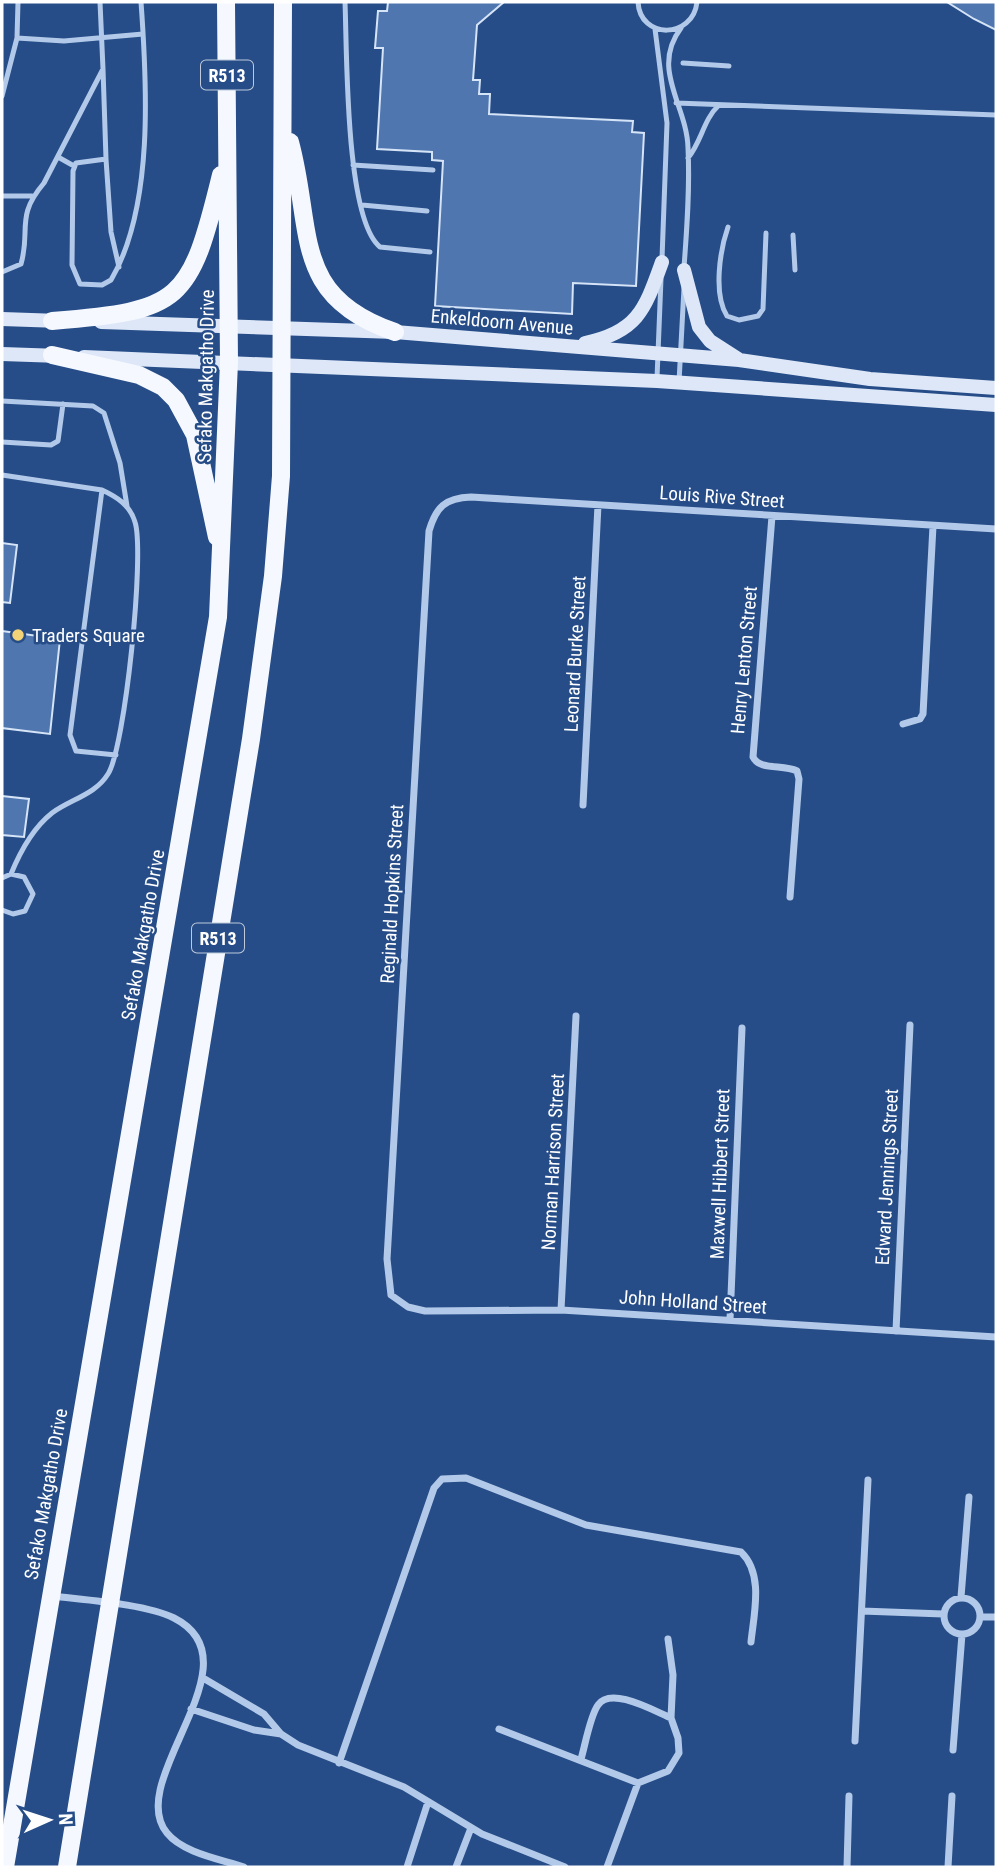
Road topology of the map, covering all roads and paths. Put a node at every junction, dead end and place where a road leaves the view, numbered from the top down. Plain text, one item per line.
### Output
1 (100, 2) edge
2 (141, 2) edge
3 (226, 2) edge
4 (283, 2) edge
5 (345, 2) edge
6 (638, 2) edge
7 (697, 2) edge
8 (18, 3) edge
9 (681, 28) junction
10 (655, 29) junction
11 (144, 34) junction
12 (101, 37) junction
13 (18, 38) junction
14 (683, 63) dead end
15 (729, 65) dead end
16 (103, 69) junction
17 (2, 96) edge
18 (676, 103) junction
19 (719, 104) junction
20 (996, 115) edge
21 (285, 122) junction
22 (228, 148) junction
23 (58, 156) junction
24 (688, 158) junction
25 (106, 159) junction
26 (353, 165) junction
27 (74, 166) junction
28 (433, 170) dead end
29 (2, 196) edge
30 (32, 196) junction
31 (362, 205) junction
32 (427, 211) dead end
33 (729, 227) dead end
34 (766, 233) dead end
35 (793, 235) dead end
36 (430, 252) dead end
37 (662, 262) junction
38 (119, 267) junction
39 (684, 270) junction
40 (795, 271) dead end
41 (2, 272) edge
42 (2, 319) edge
43 (52, 321) junction
44 (229, 325) junction
45 (281, 328) junction
46 (395, 332) junction
47 (566, 346) junction
48 (2, 354) edge
49 (658, 354) junction
50 (52, 355) junction
51 (681, 356) junction
52 (740, 360) junction
53 (229, 362) junction
54 (282, 364) junction
55 (657, 381) junction
56 (679, 382) junction
57 (996, 388) edge
58 (2, 401) edge
59 (63, 404) junction
60 (996, 405) edge
61 (2, 442) edge
62 (2, 475) edge
63 (102, 490) junction
64 (447, 500) joint
65 (598, 505) junction
66 (127, 506) junction
67 (772, 516) junction
68 (933, 526) junction
69 (996, 529) edge
70 (223, 561) junction
71 (903, 724) dead end
72 (116, 755) junction
73 (583, 805) dead end
74 (11, 874) junction
75 (2, 878) edge
76 (790, 897) dead end
77 (2, 910) edge
78 (576, 1016) dead end
79 (910, 1025) dead end
80 (742, 1028) dead end
81 (391, 1295) joint
82 (561, 1310) junction
83 (730, 1320) junction
84 (896, 1331) junction
85 (996, 1337) edge
86 (868, 1480) dead end
87 (969, 1497) dead end
88 (49, 1596) junction
89 (961, 1597) junction
90 (110, 1602) junction
91 (862, 1611) junction
92 (943, 1614) junction
93 (980, 1617) junction
94 (996, 1617) edge
95 (962, 1634) junction
96 (668, 1639) dead end
97 (751, 1642) dead end
98 (203, 1678) junction
99 (191, 1709) junction
100 (671, 1718) junction
101 (499, 1729) dead end
102 (281, 1734) junction
103 (855, 1741) dead end
104 (953, 1750) dead end
105 (581, 1759) junction
106 (339, 1763) junction
107 (638, 1783) junction
108 (849, 1796) dead end
109 (952, 1796) dead end
110 (428, 1802) junction
111 (471, 1828) junction
112 (5, 1867) edge
113 (67, 1867) edge
114 (244, 1867) edge
115 (407, 1867) edge
116 (456, 1867) edge
117 (565, 1867) edge
118 (607, 1867) edge
119 (846, 1867) edge
120 (948, 1867) edge

1 - 12 lane
2 - 11 lane
3 - 22 main road, Sefako Makgatho Drive / R513
4 - 21 main road, R513
5 - 26 lane
6 - 10 lane
7 - 9 lane
8 - 13 lane
9 - 10 lane
9 - 18 lane
10 - 37 lane
11 - 12 lane
11 - 38 lane
12 - 13 lane
12 - 16 lane
13 - 17 lane
14 - 15 lane
16 - 23 lane
16 - 25 lane
18 - 19 lane
18 - 24 lane
19 - 20 lane
19 - 24 lane
21 - 45 main road, R513
21 - 46 main road
22 - 43 main road
22 - 44 main road, Sefako Makgatho Drive / R513
23 - 27 lane
23 - 30 lane
24 - 39 lane
25 - 27 lane
25 - 38 lane
26 - 28 lane
26 - 31 lane
27 - 38 lane
29 - 30 lane
30 - 41 lane
31 - 32 lane
31 - 36 lane
33 - 34 lane
35 - 40 lane
37 - 47 street
37 - 49 lane
39 - 51 lane
39 - 52 street
42 - 43 street, Enkeldoorn Avenue
43 - 44 street, Enkeldoorn Avenue
44 - 45 street, Enkeldoorn Avenue
44 - 53 main road, Sefako Makgatho Drive / R513
45 - 46 street, Enkeldoorn Avenue
45 - 54 main road, R513
46 - 47 street, Enkeldoorn Avenue
47 - 49 street, Enkeldoorn Avenue
48 - 50 street
49 - 51 street, Enkeldoorn Avenue
49 - 55 lane
50 - 53 street
50 - 70 main road
51 - 52 street, Enkeldoorn Avenue
51 - 56 lane
52 - 57 street, Enkeldoorn Avenue
53 - 54 street
53 - 70 main road, Sefako Makgatho Drive / R513
54 - 55 street
54 - 90 main road, R513
55 - 56 street
56 - 60 street
58 - 59 lane
59 - 61 lane
59 - 66 lane
62 - 63 lane
63 - 66 lane
63 - 72 lane
64 - 65 street, Louis Rive Street
64 - 81 street, Reginald Hopkins Street
65 - 67 street, Louis Rive Street
65 - 73 street, Leonard Burke Street
66 - 72 lane
67 - 68 street, Louis Rive Street
67 - 76 street, Henry Lenton Street
68 - 69 street, Louis Rive Street
68 - 71 street
70 - 88 main road, Sefako Makgatho Drive / R513
72 - 74 lane
74 - 75 lane
74 - 77 lane
78 - 82 street, Norman Harrison Street
79 - 84 street, Edward Jennings Street
80 - 83 street, Maxwell Hibbert Street
81 - 82 street, John Holland Street
82 - 83 street, John Holland Street
83 - 84 street, John Holland Street
84 - 85 street, John Holland Street
86 - 91 street
87 - 89 street
88 - 90 street
88 - 112 main road, Sefako Makgatho Drive / R513
89 - 92 street
89 - 93 street
90 - 98 street
90 - 113 main road, R513
91 - 92 street
91 - 103 street
92 - 95 street
93 - 94 street
93 - 95 street
95 - 104 street
96 - 100 street
97 - 106 street
98 - 99 street
98 - 102 street
99 - 102 street
99 - 114 street
100 - 105 street
100 - 107 street
101 - 105 street
102 - 106 street
105 - 107 street
106 - 110 street
107 - 118 street
108 - 119 street
109 - 120 street
110 - 111 street
110 - 115 street
111 - 116 street
111 - 117 street

